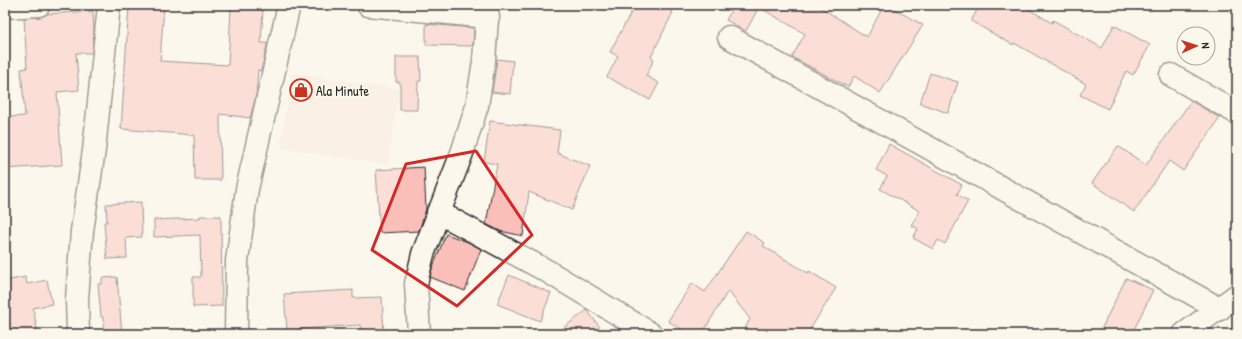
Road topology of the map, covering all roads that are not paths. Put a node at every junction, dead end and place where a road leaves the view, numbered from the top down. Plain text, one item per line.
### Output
1 (39, 5) edge
2 (109, 5) edge
3 (289, 5) edge
4 (368, 5) edge
5 (5, 7) edge
6 (488, 11) edge
7 (729, 37) dead end
8 (1171, 75) dead end
9 (1237, 113) edge
10 (438, 212) junction
11 (1237, 296) edge
12 (1220, 309) junction
13 (78, 334) edge
14 (236, 334) edge
15 (419, 334) edge
16 (651, 334) edge
17 (1184, 334) edge

1 - 5 street
2 - 13 street
3 - 14 street
4 - 6 street
6 - 10 street
7 - 12 street
8 - 9 street
10 - 15 street
10 - 16 street
11 - 12 street
12 - 17 street

